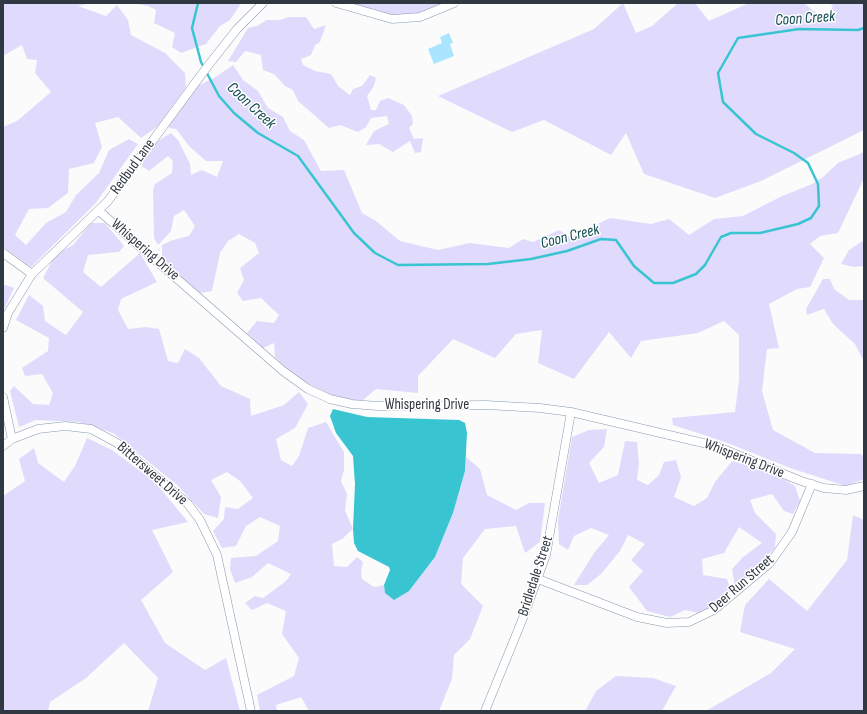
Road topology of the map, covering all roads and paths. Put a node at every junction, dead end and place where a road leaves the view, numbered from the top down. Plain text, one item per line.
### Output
1 (263, 3) edge
2 (336, 3) edge
3 (454, 3) edge
4 (100, 211) junction
5 (3, 253) edge
6 (32, 274) junction
7 (3, 328) edge
8 (3, 397) edge
9 (571, 412) junction
10 (12, 439) junction
11 (3, 446) edge
12 (812, 484) junction
13 (864, 486) edge
14 (538, 579) junction
15 (251, 711) edge
16 (485, 711) edge

1 - 4 street, Redbud Lane
2 - 3 street
4 - 6 street, Redbud Lane
4 - 9 street, Whispering Drive
5 - 6 street
6 - 7 street, Redbud Lane
8 - 10 street
9 - 12 street, Whispering Drive
9 - 14 street, Bridledale Street
10 - 11 street, Bittersweet Drive
10 - 15 street, Bittersweet Drive
12 - 13 street
12 - 14 street, Deer Run Street
14 - 16 street, Bridledale Street

